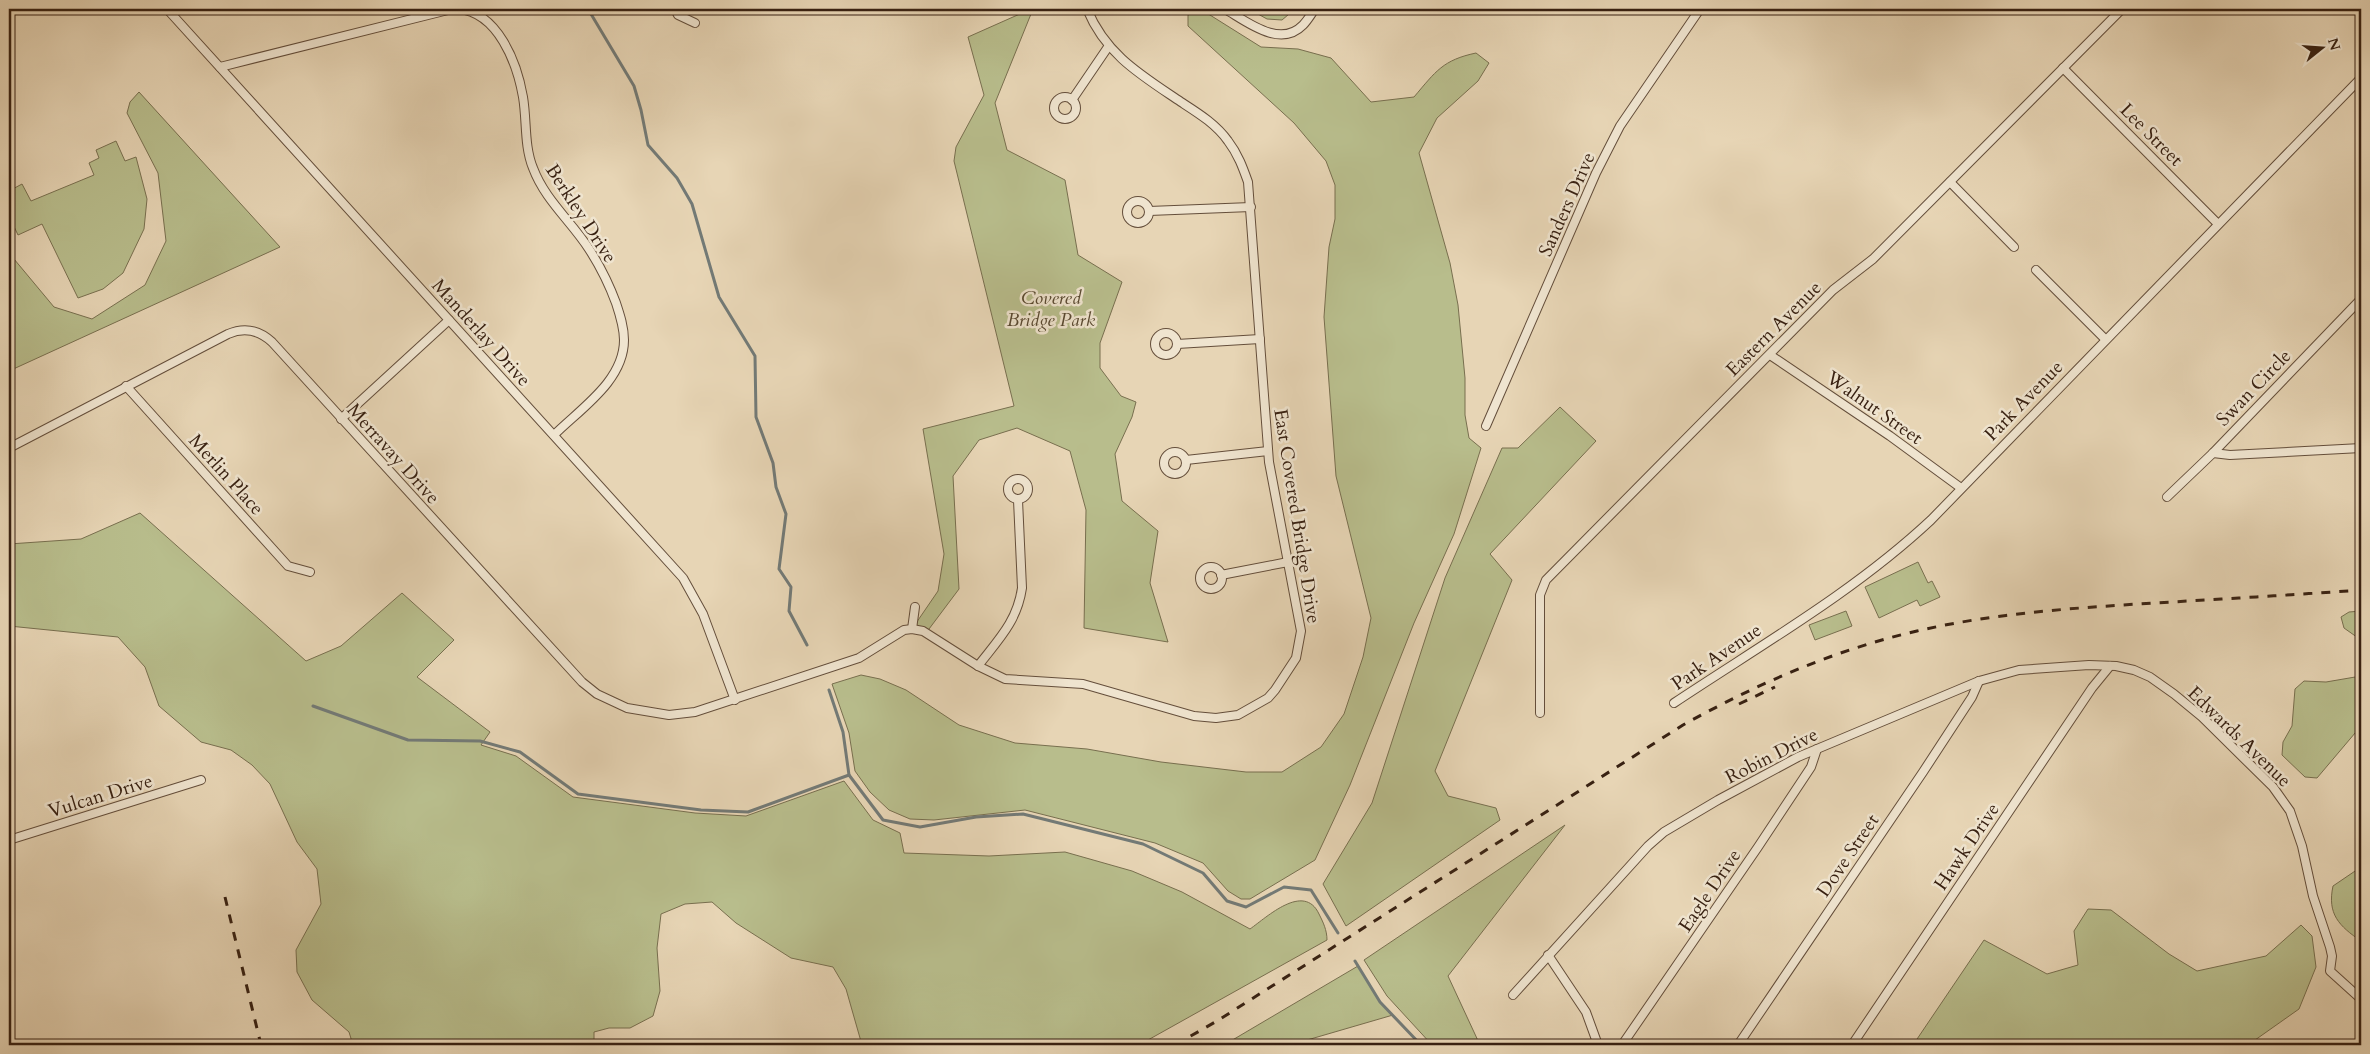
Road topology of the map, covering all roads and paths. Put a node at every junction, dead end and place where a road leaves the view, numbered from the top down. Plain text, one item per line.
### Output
1 (167, 9) edge
2 (452, 9) edge
3 (458, 9) edge
4 (675, 9) edge
5 (1087, 9) edge
6 (1225, 9) edge
7 (1315, 9) edge
8 (1700, 9) edge
9 (2122, 9) edge
10 (424, 12) edge
11 (695, 23) dead end
12 (1108, 47) junction
13 (220, 67) junction
14 (2063, 68) junction
15 (2361, 78) edge
16 (1072, 100) dead end
17 (1950, 182) junction
18 (1251, 207) junction
19 (1149, 211) dead end
20 (2218, 224) junction
21 (2014, 247) dead end
22 (2036, 270) dead end
23 (2361, 299) edge
24 (449, 320) junction
25 (1260, 339) junction
26 (2106, 339) junction
27 (1177, 344) dead end
28 (1770, 355) junction
29 (126, 386) junction
30 (341, 419) junction
31 (1486, 426) dead end
32 (554, 435) junction
33 (9, 448) edge
34 (2361, 448) edge
35 (1268, 451) junction
36 (2213, 453) junction
37 (1186, 460) dead end
38 (1961, 488) junction
39 (2167, 497) dead end
40 (1018, 500) dead end
41 (1288, 562) junction
42 (310, 572) dead end
43 (1221, 575) dead end
44 (914, 607) dead end
45 (912, 629) junction
46 (978, 666) junction
47 (2110, 666) junction
48 (1979, 681) junction
49 (735, 700) junction
50 (1674, 703) dead end
51 (1540, 713) dead end
52 (1817, 749) junction
53 (201, 780) dead end
54 (9, 840) edge
55 (1548, 955) junction
56 (1513, 995) dead end
57 (2361, 999) edge
58 (1598, 1045) edge
59 (1622, 1045) edge
60 (1738, 1045) edge
61 (1852, 1045) edge

1 - 13 street, Manderlay Drive
2 - 10 street
3 - 32 street, Berkley Drive
4 - 11 street
5 - 12 street, East Covered Bridge Drive
6 - 7 street
8 - 31 street, Sanders Drive
9 - 14 street, Eastern Avenue
10 - 13 street
12 - 16 street
12 - 18 street, East Covered Bridge Drive
13 - 24 street, Manderlay Drive
14 - 17 street, Eastern Avenue
14 - 20 street, Lee Street
15 - 20 street, Park Avenue
17 - 21 street
17 - 28 street, Eastern Avenue
18 - 19 street
18 - 25 street, East Covered Bridge Drive
20 - 26 street, Park Avenue
22 - 26 street
23 - 36 street, Swan Circle
24 - 30 street
24 - 32 street, Manderlay Drive
25 - 27 street
25 - 35 street, East Covered Bridge Drive
26 - 38 street, Park Avenue
28 - 38 street, Walnut Street
28 - 51 street, Eastern Avenue
29 - 30 street, Merravay Drive
29 - 33 street, Merravay Drive
29 - 42 street, Merlin Place
30 - 49 street, Merravay Drive
32 - 49 street, Manderlay Drive
34 - 36 street
35 - 37 street
35 - 41 street, East Covered Bridge Drive
36 - 39 street, Swan Circle
38 - 50 street, Park Avenue
40 - 46 street
41 - 43 street
41 - 46 street, East Covered Bridge Drive
44 - 45 street
45 - 46 street, East Covered Bridge Drive
45 - 49 street
47 - 48 street, Robin Drive
47 - 57 street, Edwards Avenue
47 - 61 street, Hawk Drive
48 - 52 street, Robin Drive
48 - 60 street, Dove Street
52 - 55 street, Robin Drive
52 - 59 street, Eagle Drive
53 - 54 street, Vulcan Drive
55 - 56 street, Robin Drive
55 - 58 street

